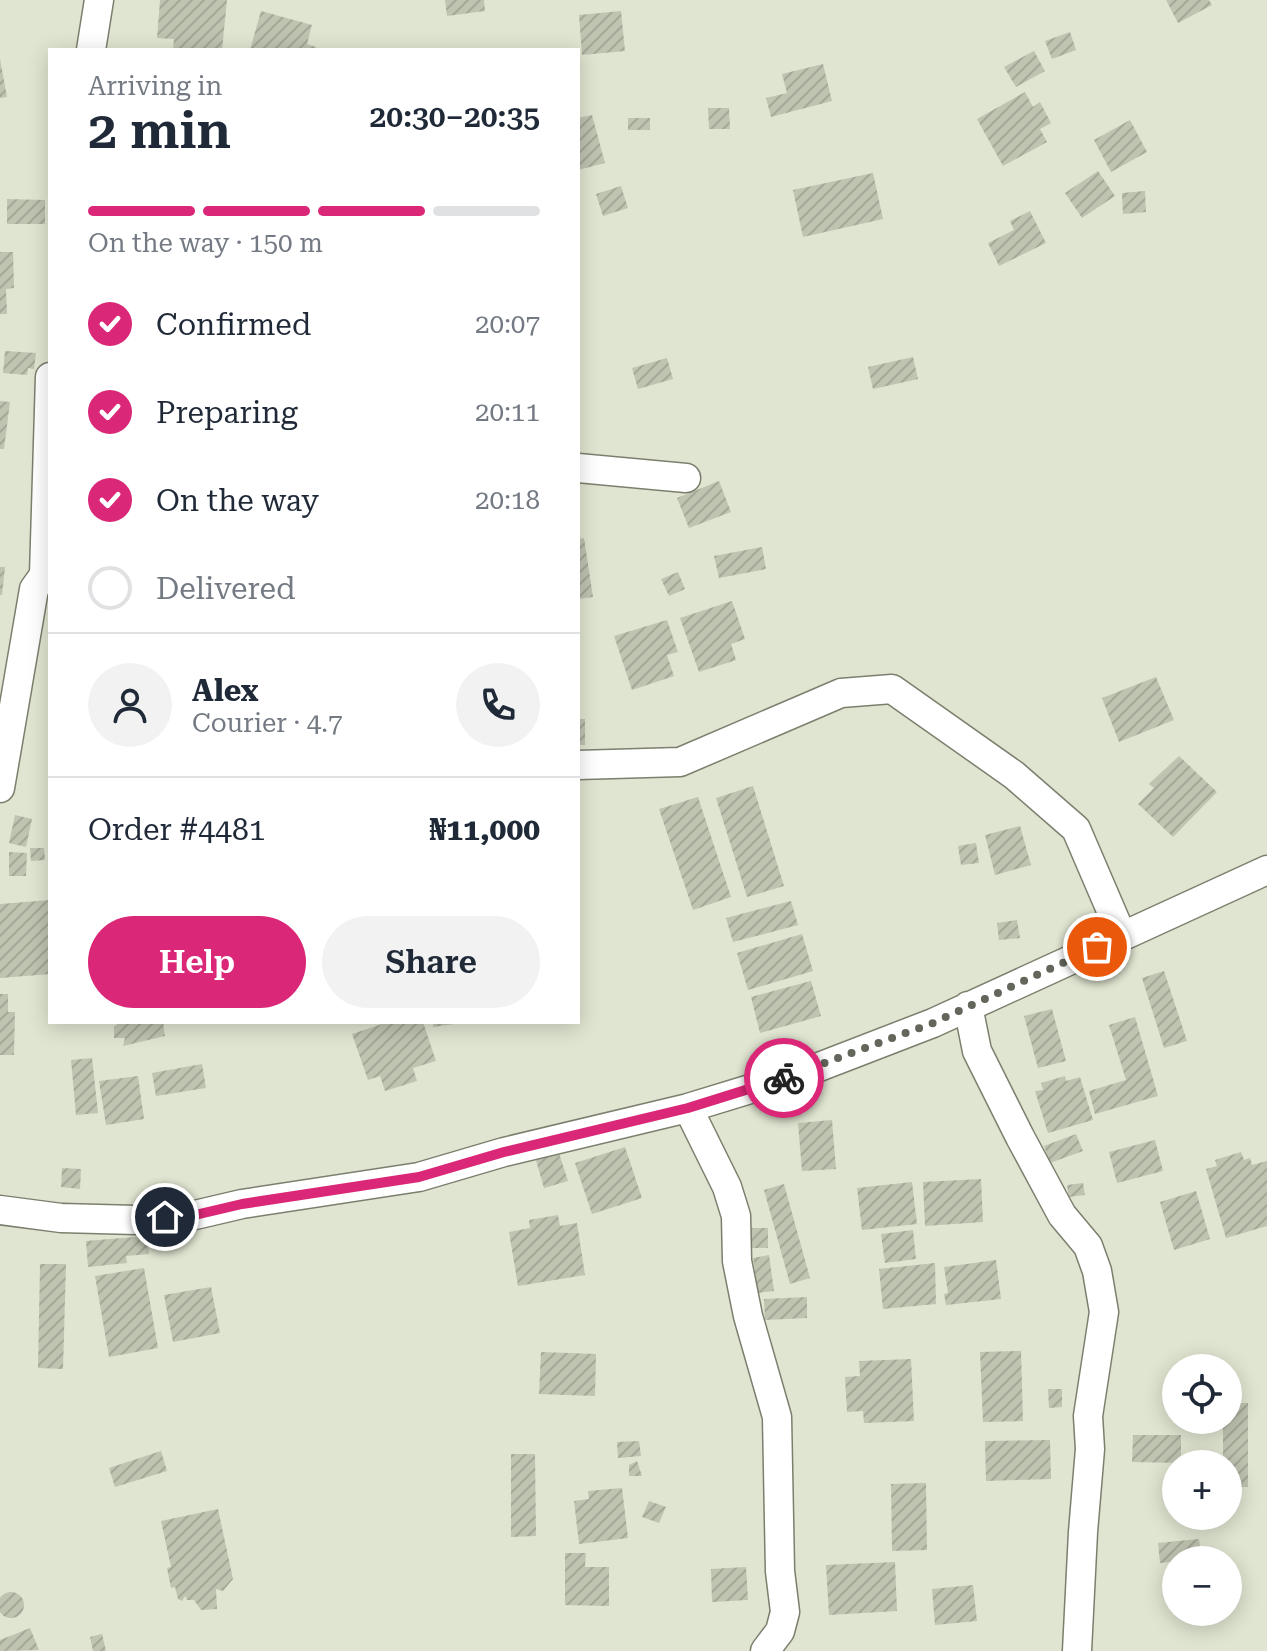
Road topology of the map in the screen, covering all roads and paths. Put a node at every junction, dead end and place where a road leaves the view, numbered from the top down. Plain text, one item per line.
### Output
1 (99, 0) edge
2 (91, 48) edge
3 (580, 468) edge
4 (686, 478) dead end
5 (48, 509) edge
6 (47, 575) edge
7 (580, 765) edge
8 (0, 788) edge
9 (1267, 870) edge
10 (1122, 936) junction
11 (968, 1006) junction
12 (933, 1023) junction
13 (977, 1051) junction
14 (688, 1108) junction
15 (0, 1210) edge
16 (765, 1651) edge
17 (1077, 1651) edge

1 - 2 street
3 - 4 street
5 - 6 street
6 - 8 street
7 - 10 street
9 - 10 street
10 - 11 street
11 - 12 street
11 - 13 street
12 - 13 street
12 - 14 street
13 - 17 street
14 - 15 street
14 - 16 street

